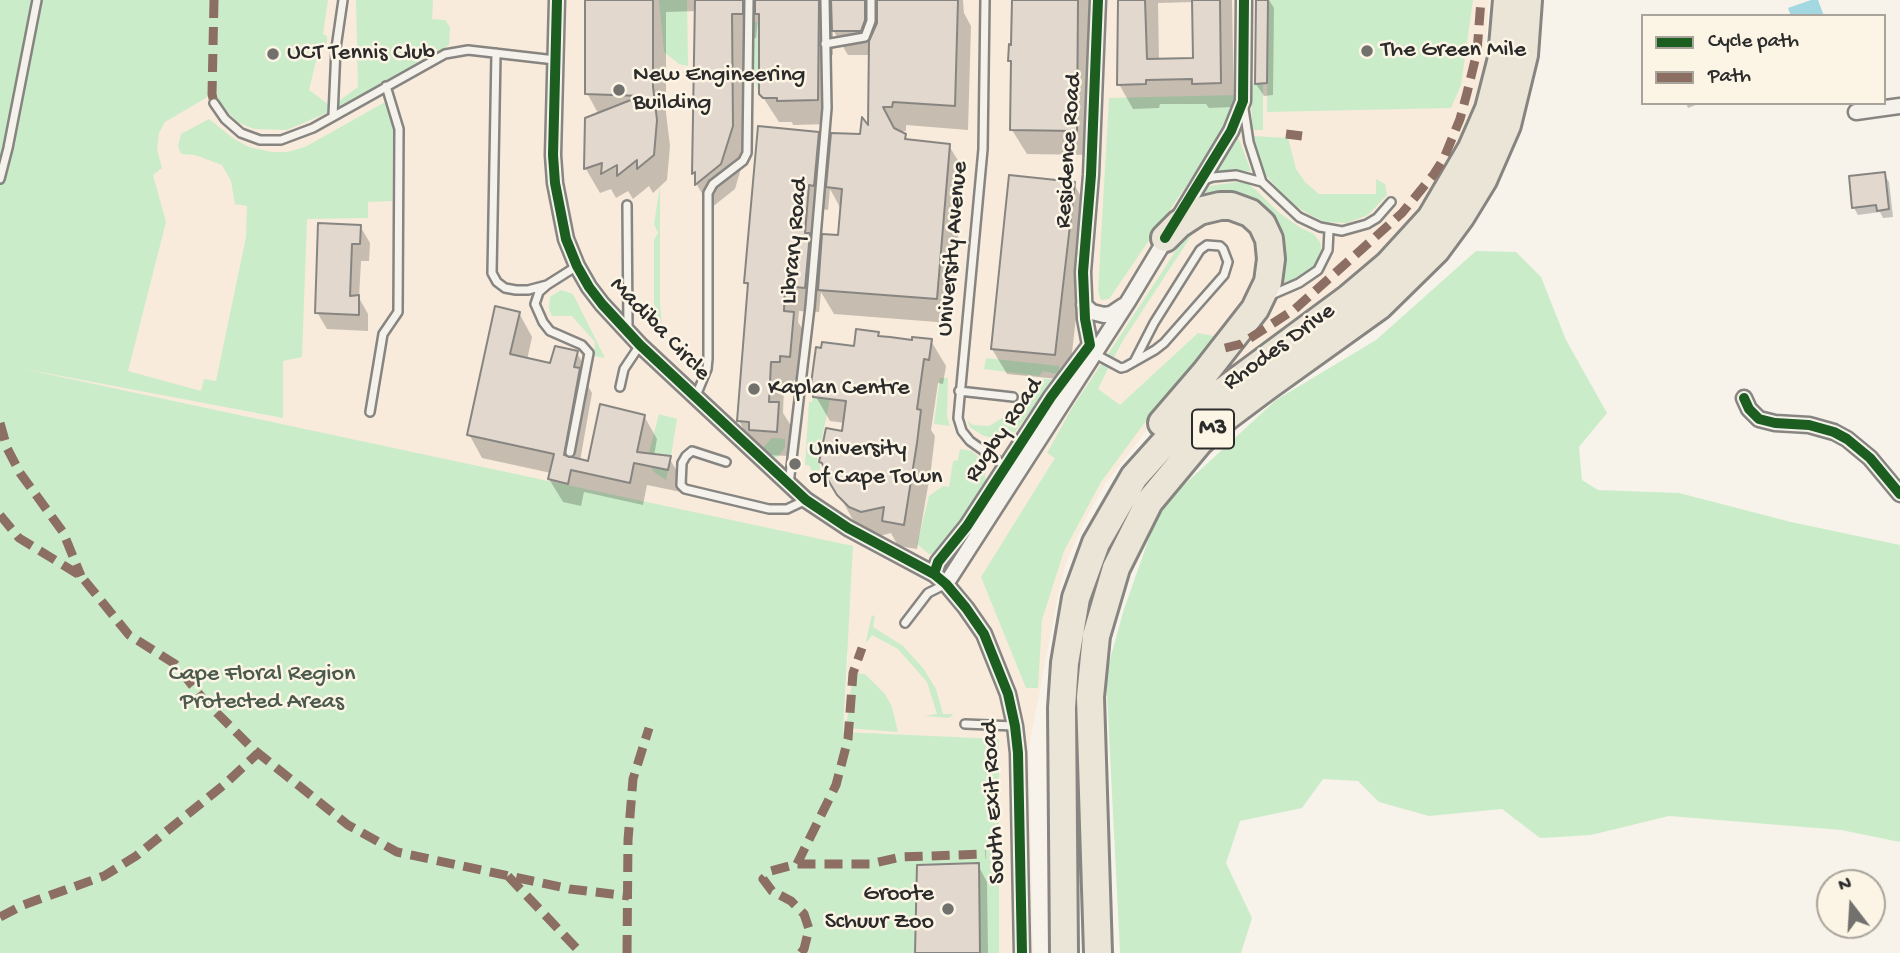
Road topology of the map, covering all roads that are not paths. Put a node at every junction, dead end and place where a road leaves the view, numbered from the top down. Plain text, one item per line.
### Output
1 (37, 0) edge
2 (343, 0) edge
3 (557, 0) edge
4 (749, 0) edge
5 (825, 0) edge
6 (872, 0) edge
7 (985, 0) edge
8 (1098, 0) edge
9 (1244, 0) edge
10 (1507, 0) edge
11 (1528, 0) edge
12 (825, 44) junction
13 (496, 52) junction
14 (555, 60) junction
15 (386, 86) junction
16 (1243, 101) junction
17 (214, 103) dead end
18 (1900, 106) edge
19 (1856, 112) dead end
20 (333, 116) junction
21 (0, 179) edge
22 (1200, 182) junction
23 (1262, 182) junction
24 (1391, 202) dead end
25 (627, 205) dead end
26 (1329, 230) junction
27 (1165, 238) junction
28 (577, 266) junction
29 (547, 285) junction
30 (1262, 299) junction
31 (1129, 300) junction
32 (1084, 305) junction
33 (628, 334) junction
34 (640, 345) junction
35 (1091, 352) junction
36 (1134, 362) junction
37 (620, 387) dead end
38 (959, 391) junction
39 (1013, 397) dead end
40 (695, 398) junction
41 (1744, 398) dead end
42 (370, 412) dead end
43 (570, 452) dead end
44 (726, 462) dead end
45 (1011, 471) junction
46 (789, 485) junction
47 (1900, 494) edge
48 (806, 500) junction
49 (934, 574) junction
50 (946, 584) junction
51 (928, 593) junction
52 (905, 623) dead end
53 (1062, 708) junction
54 (965, 724) dead end
55 (1015, 726) junction
56 (1022, 953) edge
57 (1064, 953) edge
58 (1098, 953) edge

1 - 21 lane
2 - 20 lane
3 - 14 street, Madiba Circle
4 - 40 lane
5 - 12 lane, Library Road
6 - 12 lane
7 - 38 lane, University Avenue
8 - 32 street, Residence Road
9 - 16 street, Rugby Road
10 - 53 highway, Rhodes Drive / M3
11 - 58 highway, Rhodes Drive / M3
12 - 46 lane, Library Road
13 - 14 lane
13 - 15 lane
13 - 29 lane
14 - 28 street, Madiba Circle
15 - 20 lane
15 - 42 lane
16 - 22 street, Rugby Road
16 - 23 lane
17 - 20 lane
18 - 19 street
22 - 23 lane
22 - 27 street, Rugby Road
23 - 26 lane
24 - 26 lane
25 - 33 lane
26 - 30 lane
27 - 30 highway
27 - 31 street, Rugby Road
28 - 29 lane
28 - 33 street, Madiba Circle
29 - 43 lane
30 - 53 highway
31 - 32 street
31 - 35 street, Rugby Road
32 - 35 street
33 - 34 street, Madiba Circle
34 - 37 lane
34 - 40 street, Madiba Circle
35 - 36 lane
35 - 45 street, Rugby Road
36 - 36 lane
38 - 39 lane
38 - 45 lane, University Avenue
40 - 46 street, Madiba Circle
41 - 47 street
44 - 48 lane
45 - 49 street, Rugby Road
45 - 50 street, Rugby Road
46 - 48 street, Madiba Circle
48 - 49 street, Madiba Circle
49 - 50 street, South Exit Road
49 - 51 lane
50 - 51 lane
50 - 55 street, South Exit Road
51 - 52 lane
53 - 57 highway, Rhodes Drive / M3
54 - 55 lane
55 - 56 street, South Exit Road

